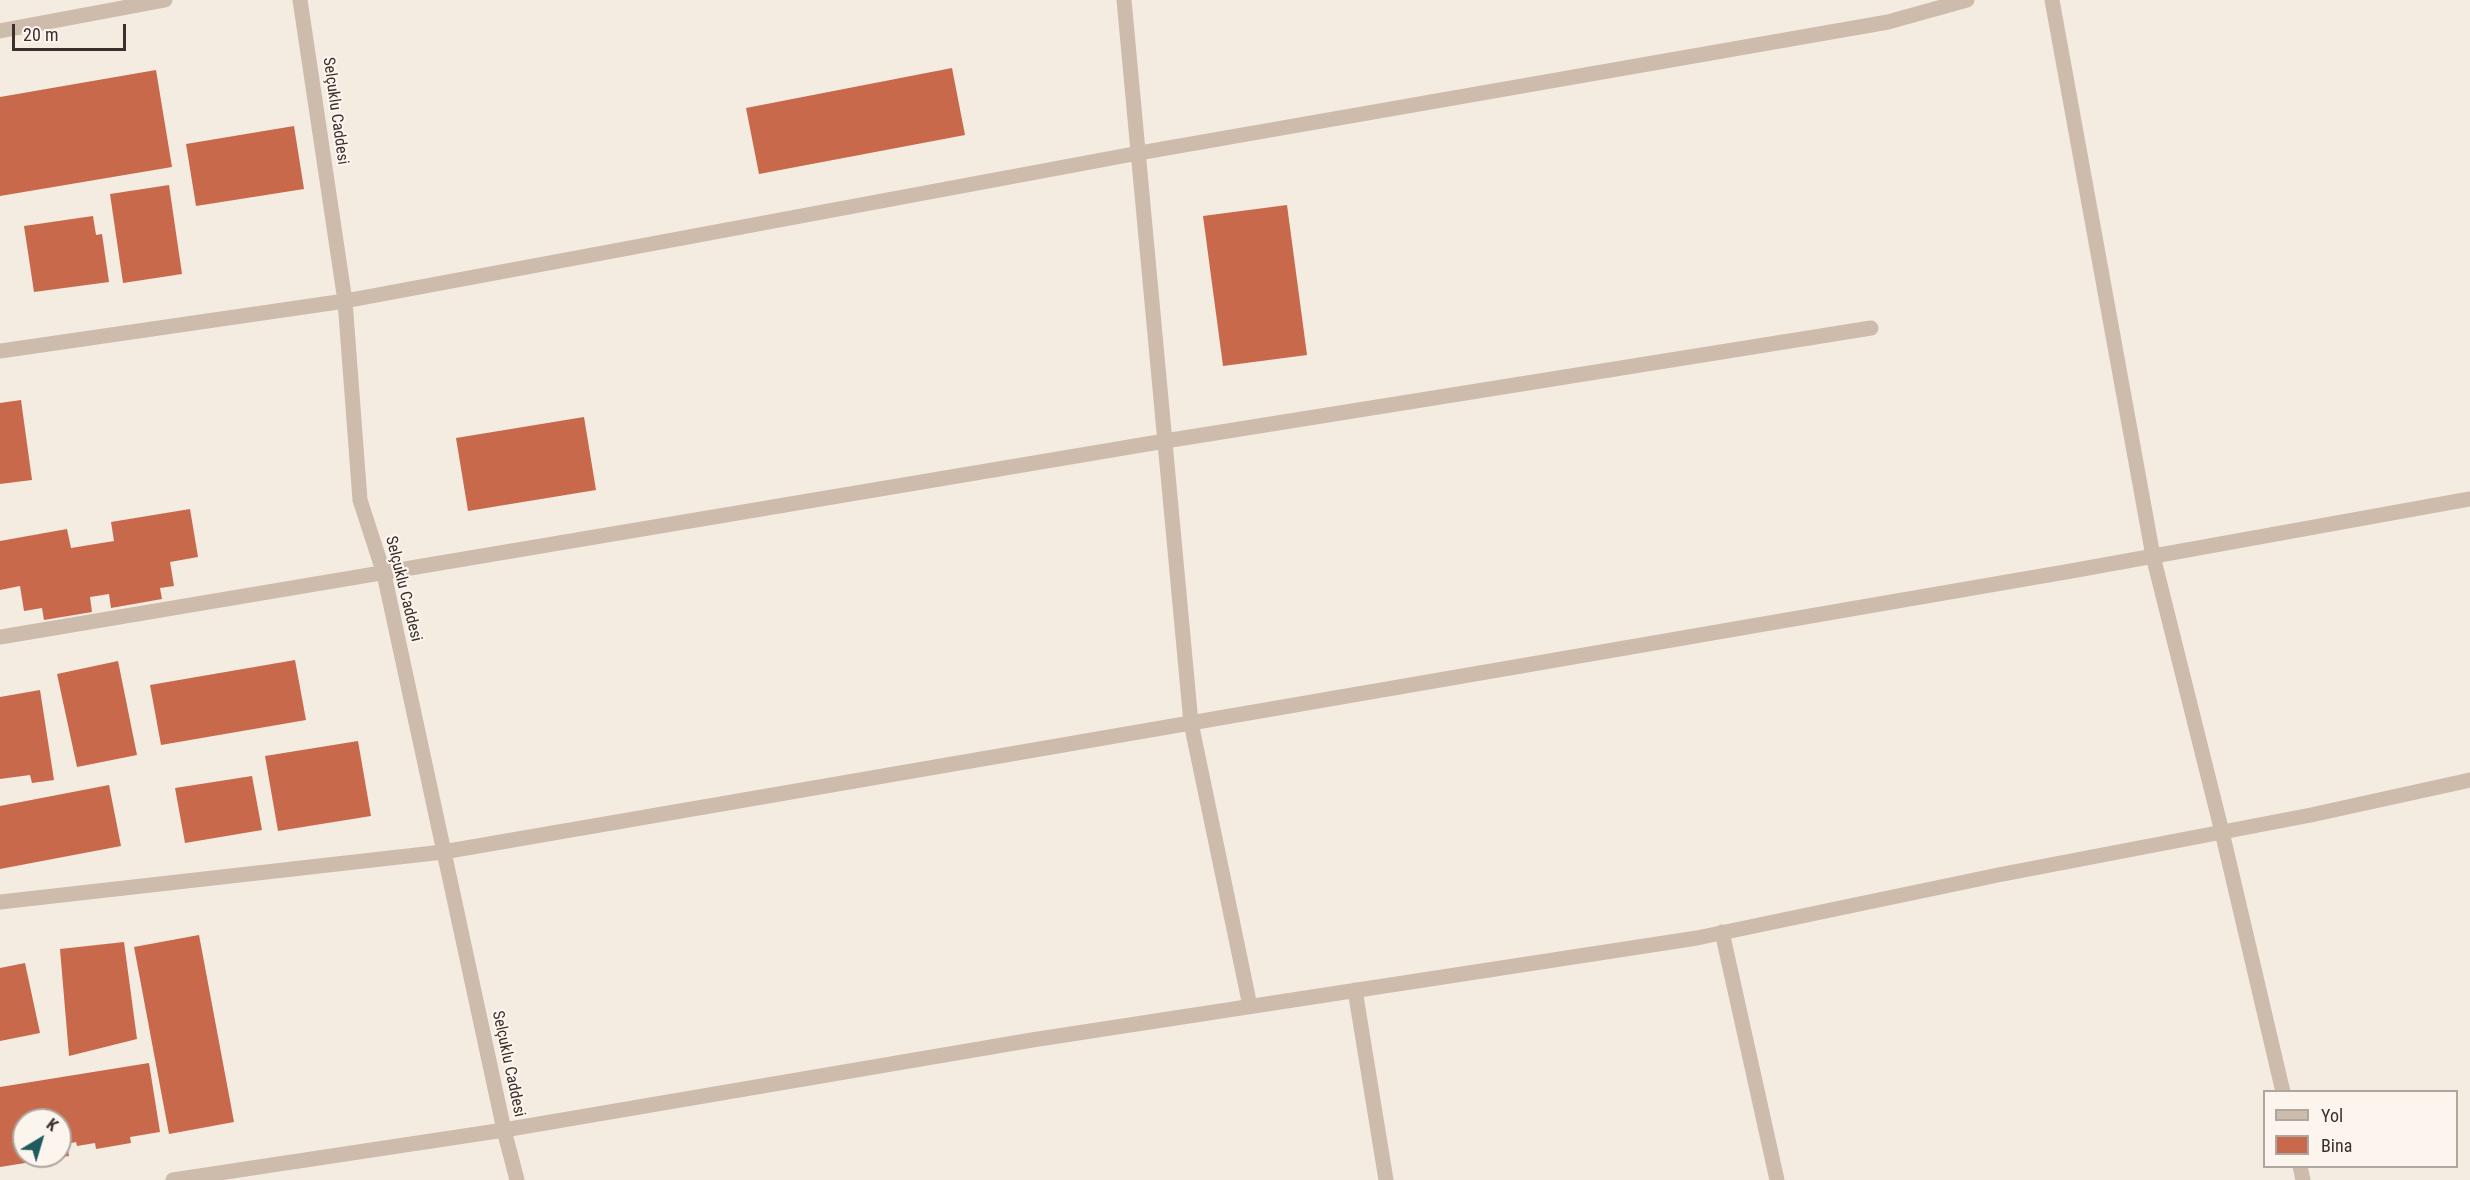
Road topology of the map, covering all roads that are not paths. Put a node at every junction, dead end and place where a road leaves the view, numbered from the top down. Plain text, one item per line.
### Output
1 (165, 0) edge
2 (300, 0) edge
3 (1124, 0) edge
4 (1967, 0) edge
5 (2052, 0) edge
6 (0, 31) edge
7 (1139, 153) junction
8 (345, 301) junction
9 (1870, 328) dead end
10 (0, 351) edge
11 (1165, 441) junction
12 (2470, 499) edge
13 (2153, 556) junction
14 (384, 574) junction
15 (0, 637) edge
16 (1191, 723) junction
17 (2470, 780) edge
18 (2222, 832) junction
19 (443, 852) junction
20 (0, 902) edge
21 (1722, 932) junction
22 (1355, 990) junction
23 (1250, 1006) junction
24 (2283, 1090) edge
25 (504, 1130) junction
26 (173, 1180) edge
27 (517, 1180) edge
28 (1386, 1180) edge
29 (1777, 1180) edge

1 - 6 street
2 - 8 street, Selçuklu Caddesi
3 - 7 street
4 - 7 street
5 - 13 street
7 - 8 street
7 - 11 street
8 - 10 street
8 - 14 street, Selçuklu Caddesi
9 - 11 street
11 - 14 street
11 - 16 street
12 - 13 street
13 - 16 street
13 - 18 street
14 - 15 street
14 - 19 street, Selçuklu Caddesi
16 - 19 street
16 - 23 street
17 - 18 street
18 - 21 street
18 - 24 street
19 - 20 street
19 - 25 street, Selçuklu Caddesi
21 - 22 street
21 - 29 street
22 - 23 street
22 - 28 street
23 - 25 street
25 - 26 street
25 - 27 street, Selçuklu Caddesi

